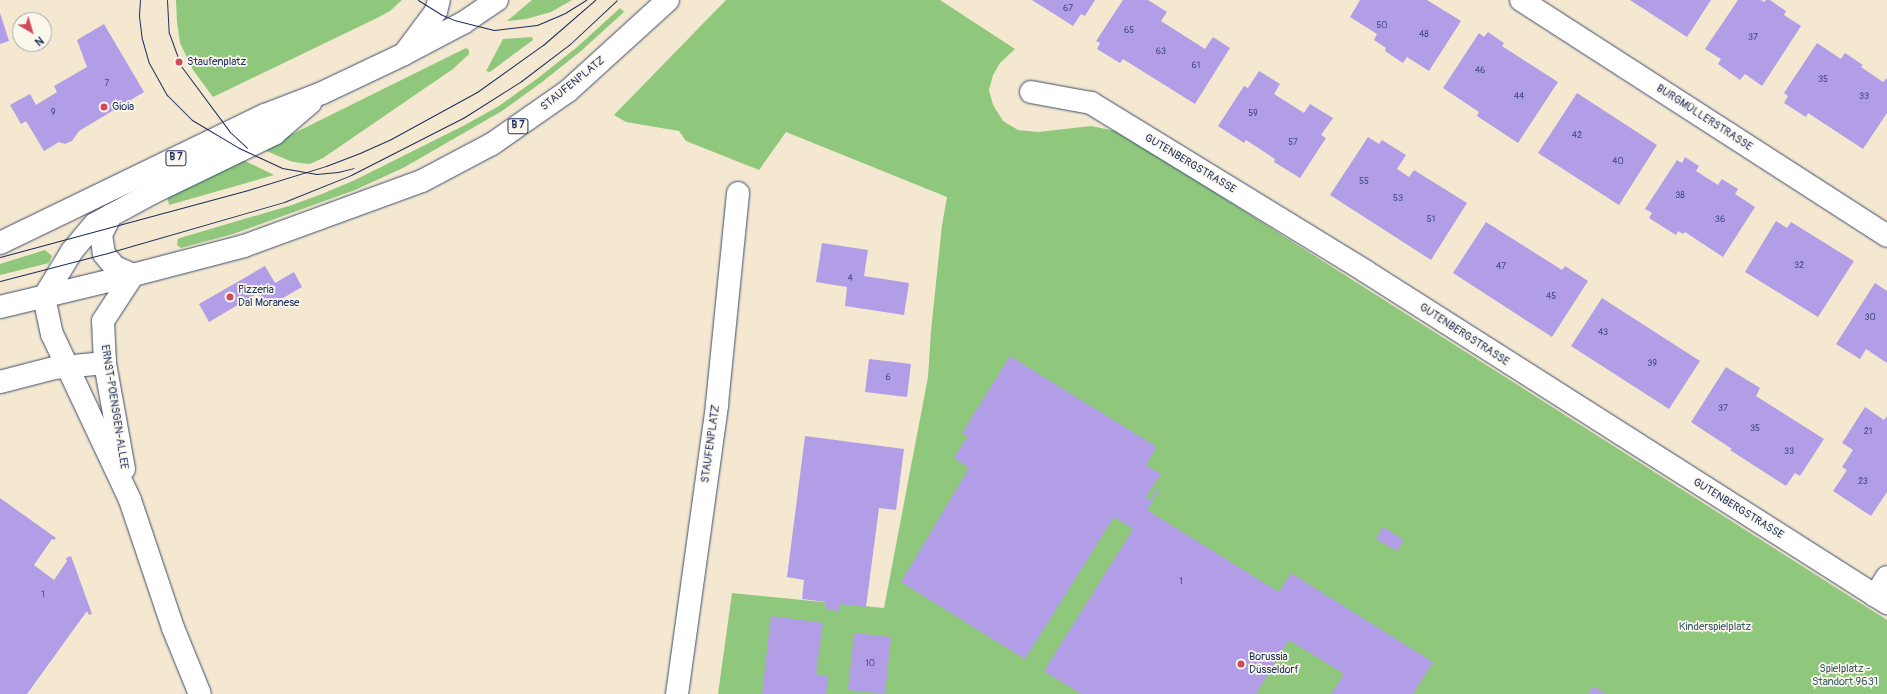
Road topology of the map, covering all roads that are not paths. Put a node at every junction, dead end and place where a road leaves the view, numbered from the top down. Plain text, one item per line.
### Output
1 (439, 0) edge
2 (498, 0) edge
3 (667, 0) edge
4 (1521, 0) edge
5 (404, 54) junction
6 (1032, 92) dead end
7 (322, 93) junction
8 (738, 193) dead end
9 (111, 215) junction
10 (1887, 236) edge
11 (0, 243) edge
12 (133, 275) junction
13 (53, 295) junction
14 (0, 307) edge
15 (105, 363) junction
16 (68, 367) junction
17 (0, 382) edge
18 (130, 500) junction
19 (1887, 577) edge
20 (1881, 600) edge
21 (200, 694) edge
22 (677, 694) edge

1 - 5 street
2 - 5 street, B 7
3 - 12 street, STAUFENPLATZ / B 7
4 - 10 street, BURGMÜLLERSTRASSE
5 - 7 street, B 7
6 - 20 street, GUTENBERGSTRASSE
7 - 9 street
7 - 11 street, B 7
8 - 22 street, STAUFENPLATZ
9 - 12 street
9 - 13 street
12 - 13 street, STAUFENPLATZ / B 7
12 - 15 street, ERNST-POENSGEN-ALLEE
13 - 14 street, B 7
13 - 16 street, ERNST-POENSGEN-ALLEE
15 - 16 street
15 - 18 street, ERNST-POENSGEN-ALLEE
16 - 17 street
16 - 18 street, ERNST-POENSGEN-ALLEE
18 - 21 street, ERNST-POENSGEN-ALLEE
19 - 20 street

